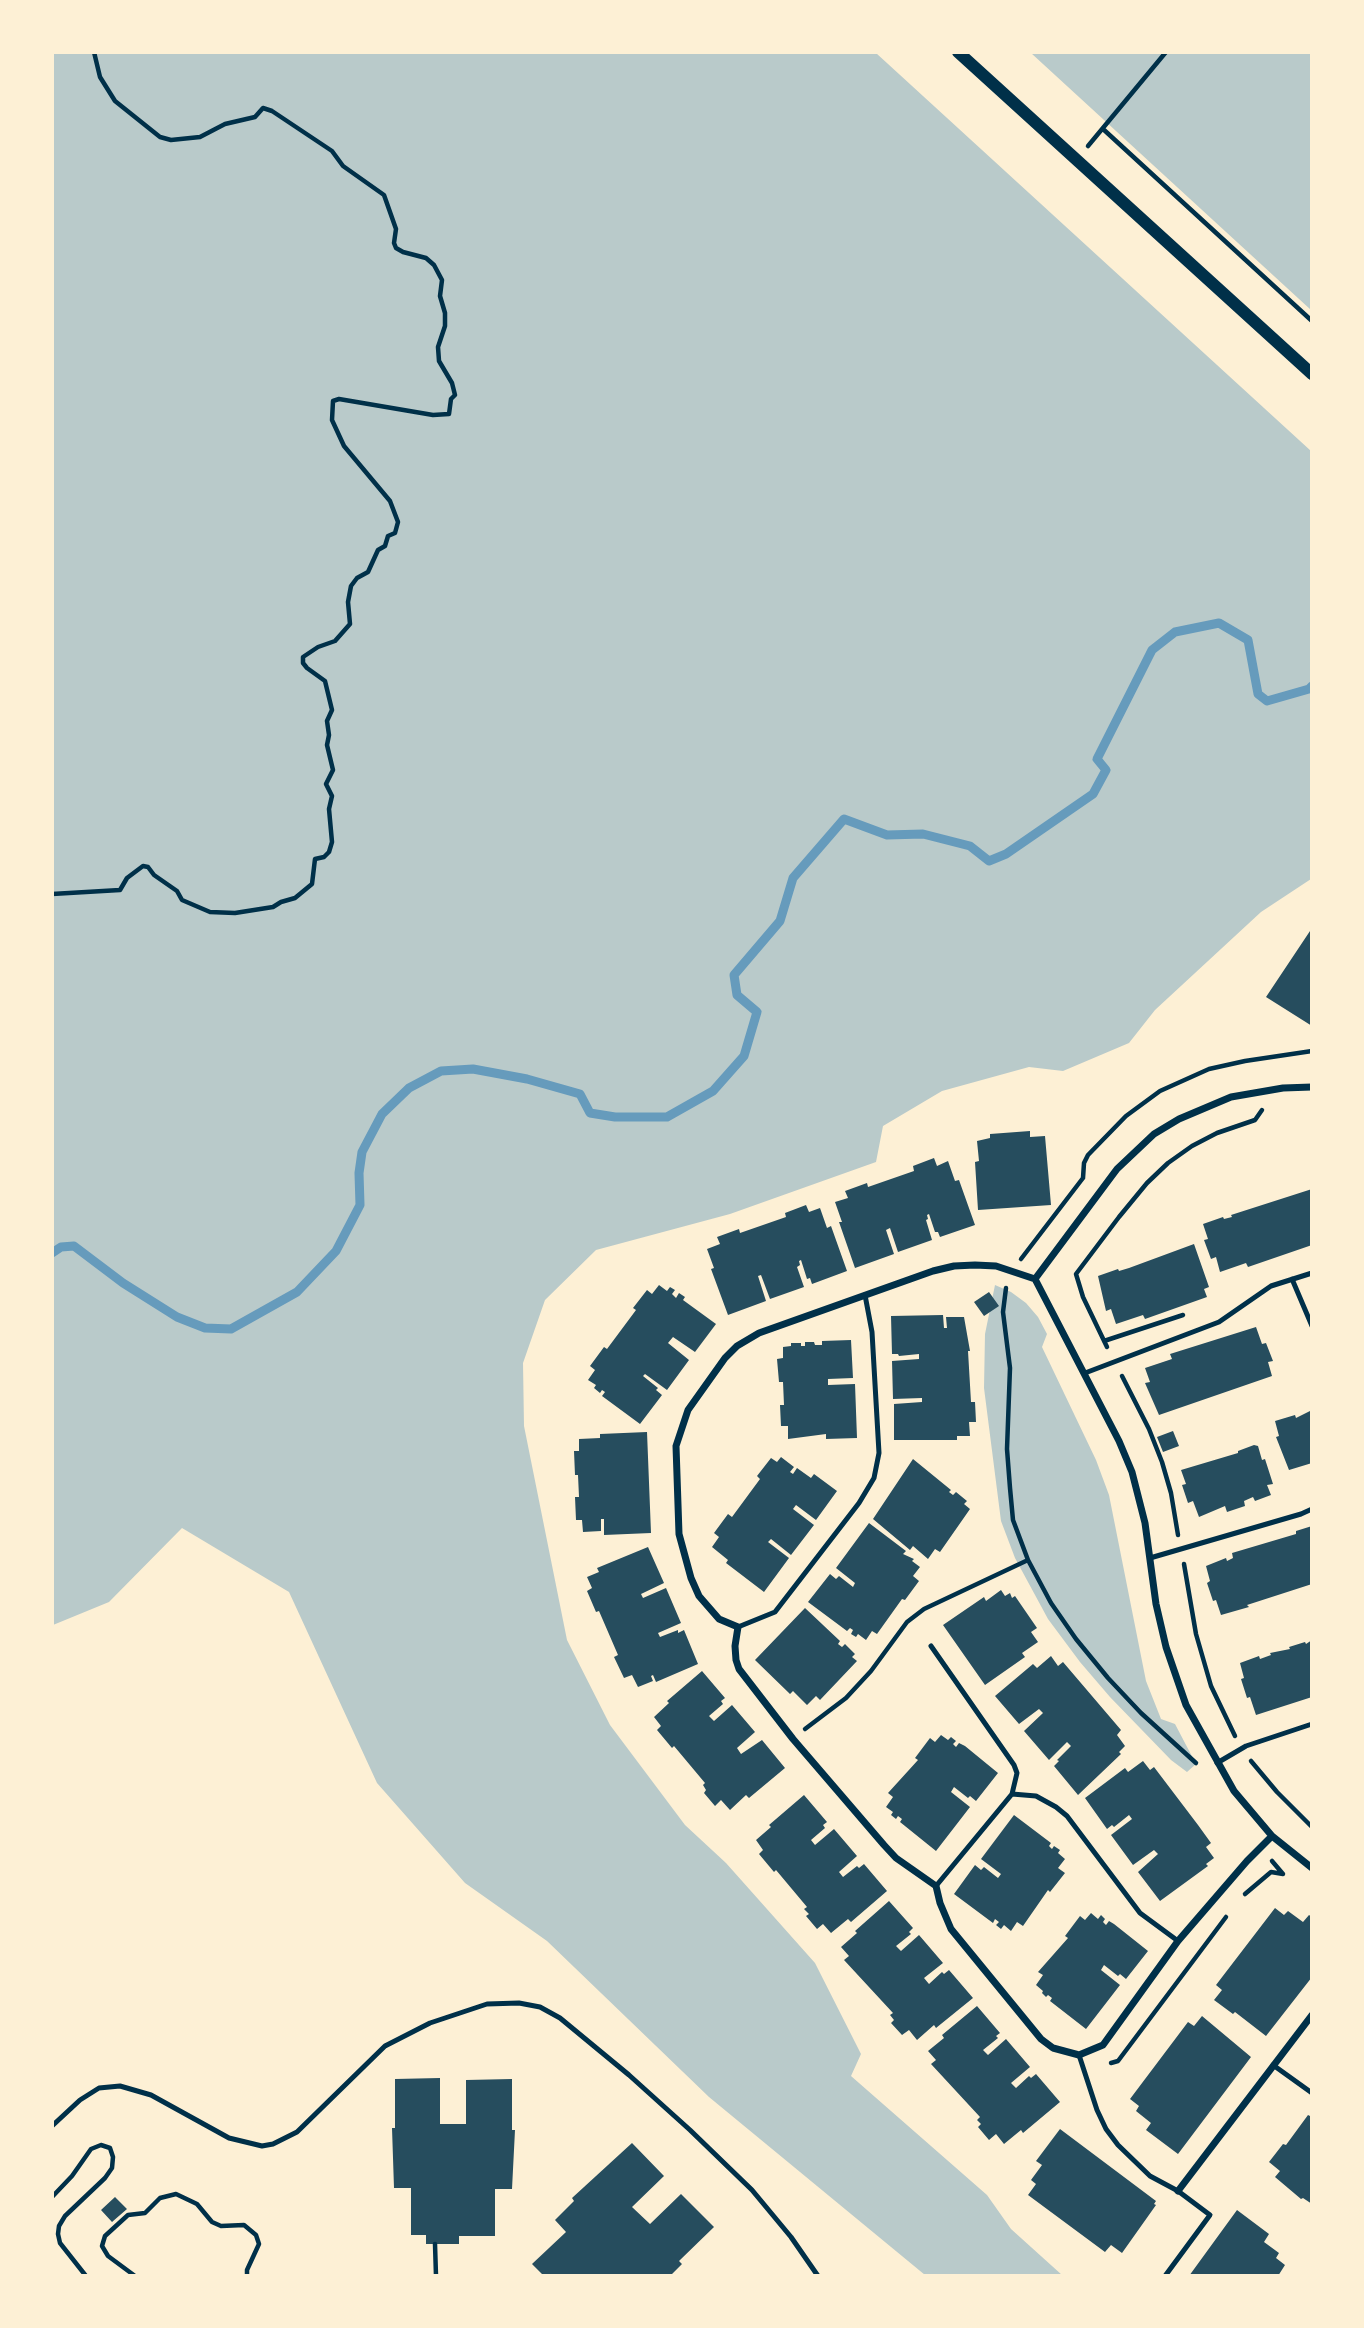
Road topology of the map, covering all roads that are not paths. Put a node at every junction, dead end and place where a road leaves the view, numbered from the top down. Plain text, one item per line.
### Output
1 (958, 52) edge
2 (1311, 374) edge
3 (1311, 1087) edge
4 (1311, 1273) edge
5 (1035, 1279) junction
6 (1292, 1279) junction
7 (865, 1295) junction
8 (1311, 1325) edge
9 (1085, 1373) junction
10 (1311, 1509) edge
11 (1150, 1558) junction
12 (738, 1627) junction
13 (931, 1646) dead end
14 (1311, 1724) edge
15 (1217, 1763) junction
16 (1012, 1794) junction
17 (1272, 1836) junction
18 (1311, 1868) edge
19 (936, 1886) junction
20 (1178, 1941) junction
21 (1311, 2015) edge
22 (1079, 2055) junction
23 (1273, 2065) junction
24 (1311, 2094) edge
25 (52, 2126) edge
26 (1178, 2191) junction
27 (818, 2276) edge
28 (1165, 2276) edge

1 - 2 street
3 - 5 street
4 - 6 lane
5 - 7 street
5 - 9 street
6 - 8 lane
6 - 9 lane
7 - 12 lane
7 - 12 street
9 - 11 street
10 - 11 lane
11 - 15 street
12 - 19 street
13 - 16 lane
14 - 15 lane
15 - 17 street
16 - 19 lane
16 - 20 lane
17 - 18 street
17 - 20 street
19 - 22 street
20 - 22 street
21 - 23 street
22 - 26 lane
23 - 24 lane
23 - 26 street
25 - 27 lane
26 - 28 lane

